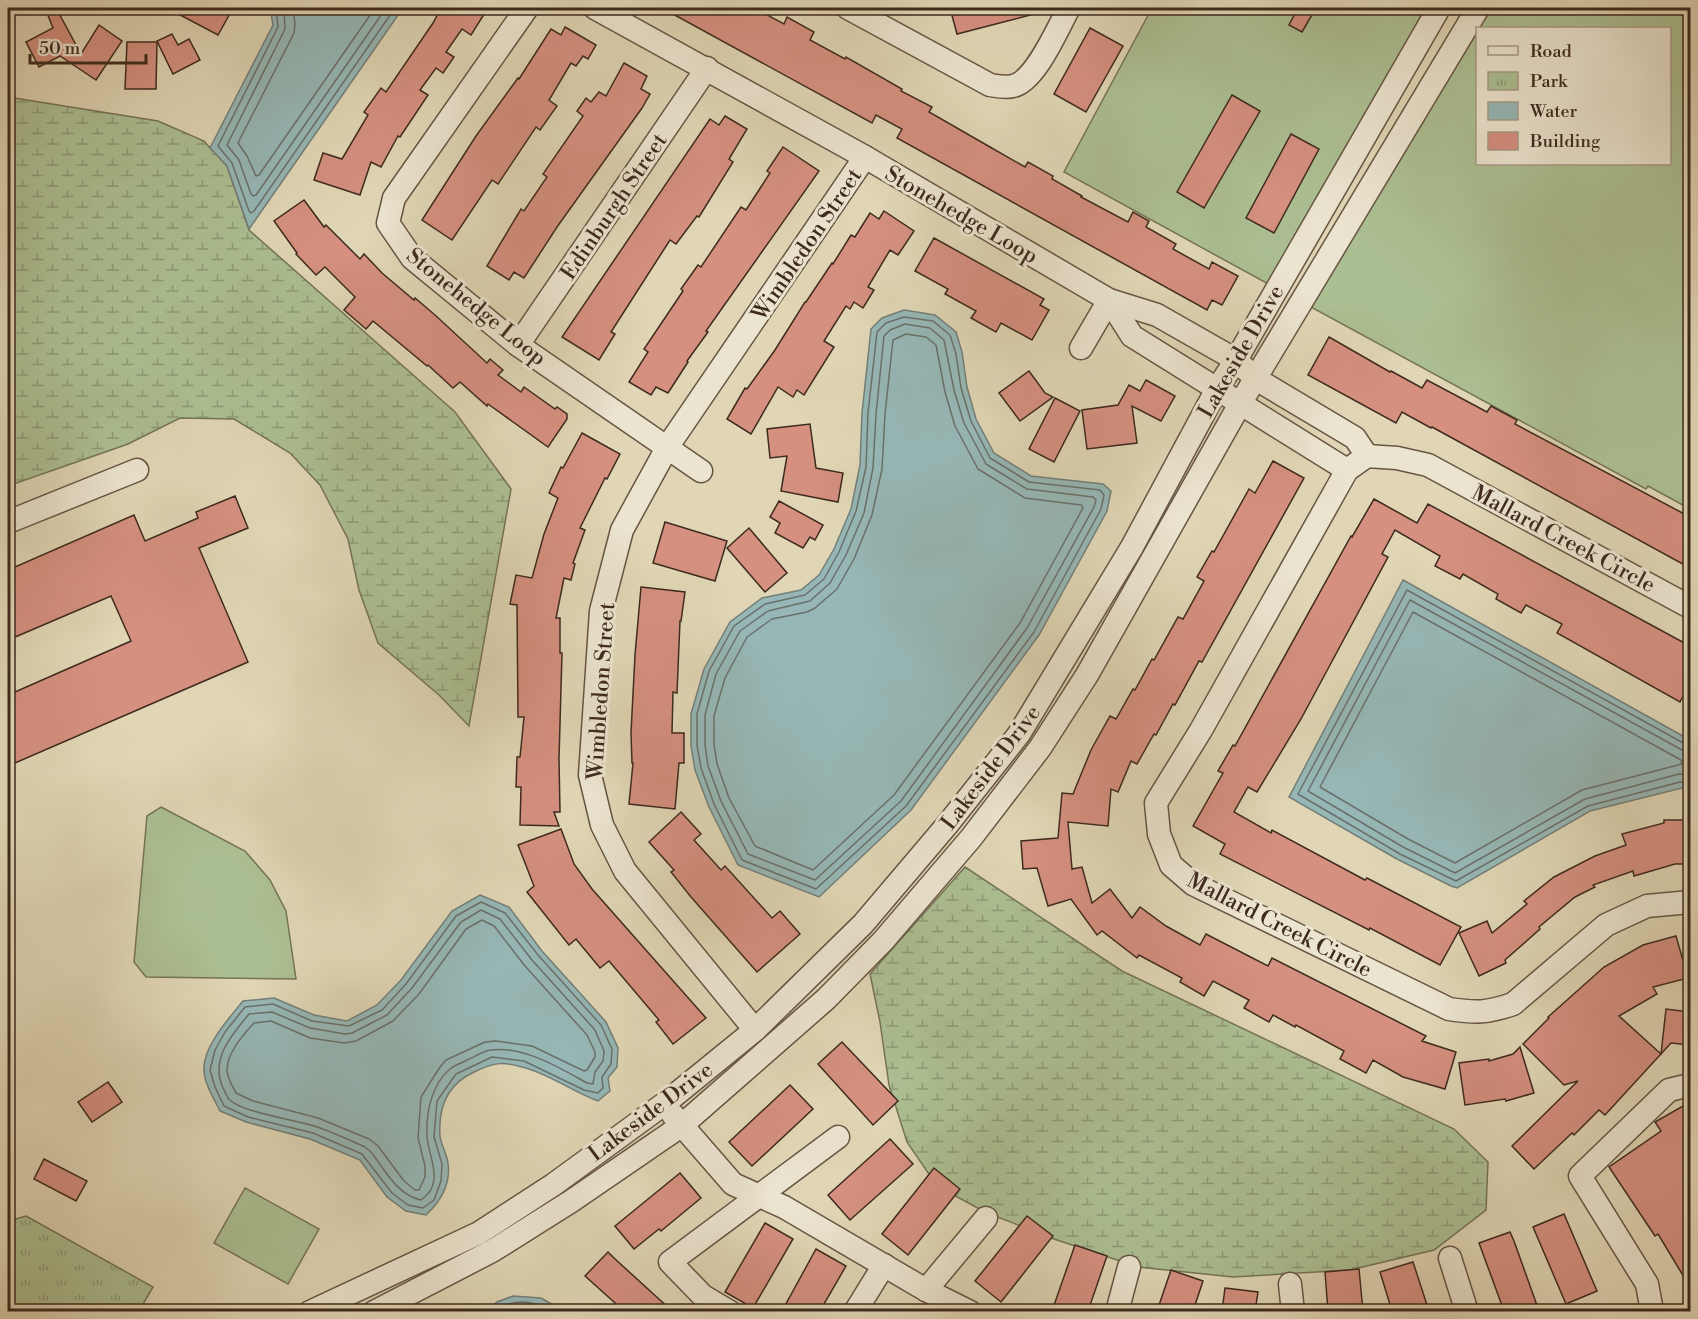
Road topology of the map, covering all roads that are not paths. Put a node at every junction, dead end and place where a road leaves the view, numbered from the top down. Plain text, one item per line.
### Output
1 (527, 8) edge
2 (595, 8) edge
3 (849, 8) edge
4 (1069, 8) edge
5 (1438, 8) edge
6 (1478, 8) edge
7 (707, 68) junction
8 (865, 157) junction
9 (1109, 300) junction
10 (518, 345) junction
11 (1081, 348) dead end
12 (1236, 360) junction
13 (1256, 379) junction
14 (1217, 389) junction
15 (1240, 404) junction
16 (668, 446) junction
17 (1367, 456) junction
18 (137, 470) dead end
19 (1347, 470) junction
20 (701, 471) dead end
21 (8, 522) edge
22 (1690, 607) edge
23 (1690, 902) edge
24 (754, 1030) junction
25 (1690, 1085) edge
26 (664, 1104) junction
27 (681, 1126) junction
28 (838, 1137) dead end
29 (759, 1197) junction
30 (986, 1218) dead end
31 (1450, 1258) dead end
32 (884, 1265) junction
33 (1129, 1267) dead end
34 (379, 1280) junction
35 (1290, 1284) dead end
36 (926, 1290) junction
37 (407, 1305) edge
38 (310, 1311) edge
39 (375, 1311) edge
40 (730, 1311) edge
41 (855, 1311) edge
42 (970, 1311) edge
43 (1117, 1311) edge
44 (1293, 1311) edge
45 (1467, 1311) edge
46 (1650, 1311) edge

1 - 10 street, Stonehedge Loop
2 - 7 street, Stonehedge Loop
3 - 4 street
5 - 12 street, Lakeside Drive
6 - 13 street, Lakeside Drive
7 - 8 street, Stonehedge Loop
7 - 10 street, Edinburgh Street
8 - 9 street, Stonehedge Loop
8 - 16 street, Wimbledon Street
9 - 11 street
9 - 12 street, Stonehedge Loop
9 - 14 street, Stonehedge Loop
10 - 16 street, Stonehedge Loop
12 - 13 street, Stonehedge Loop
12 - 14 street, Lakeside Drive
13 - 15 street, Lakeside Drive
13 - 17 street
14 - 15 street, Stonehedge Loop
14 - 24 street, Lakeside Drive
15 - 19 street
15 - 27 street, Lakeside Drive
16 - 20 street, Stonehedge Loop
16 - 24 street, Wimbledon Street
17 - 19 street, Mallard Creek Circle
17 - 22 street, Mallard Creek Circle
18 - 21 street
19 - 23 street, Mallard Creek Circle
24 - 26 street, Lakeside Drive
25 - 46 street
26 - 27 street
26 - 34 street, Lakeside Drive
27 - 29 street
27 - 37 street, Lakeside Drive
28 - 29 street
29 - 32 street
29 - 40 street
30 - 36 street
31 - 45 street
32 - 36 street
32 - 41 street
33 - 43 street
34 - 37 street
34 - 38 street, Lakeside Drive
34 - 39 street
35 - 44 street
36 - 42 street
37 - 39 street, Lakeside Drive

